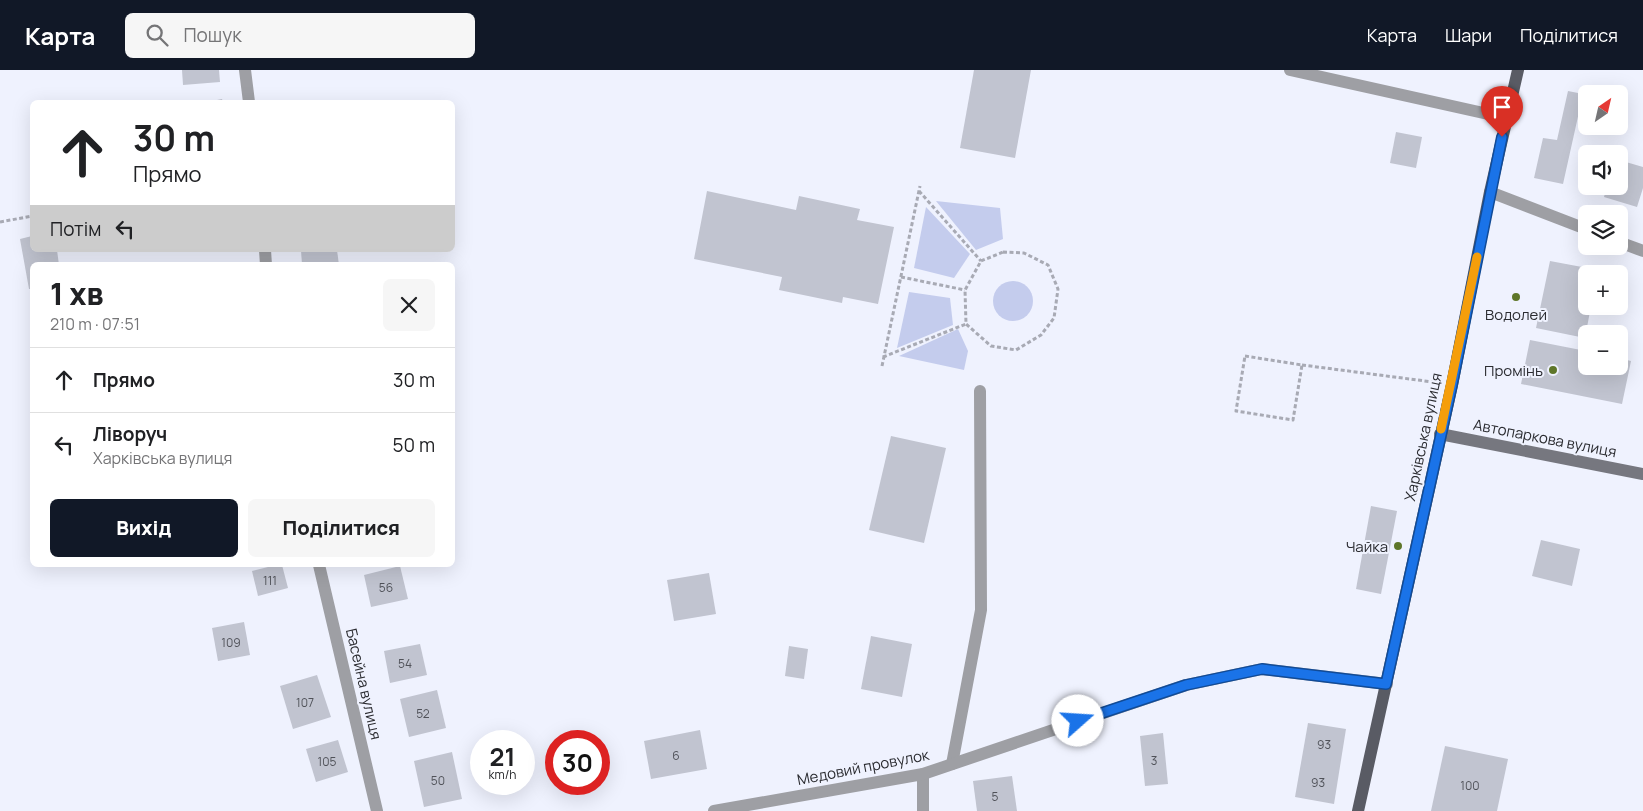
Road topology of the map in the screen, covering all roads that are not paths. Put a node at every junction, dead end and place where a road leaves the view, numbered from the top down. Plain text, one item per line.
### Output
1 (245, 70) edge
2 (1290, 70) edge
3 (1518, 70) edge
4 (249, 100) edge
5 (1506, 118) junction
6 (1490, 192) junction
7 (1578, 226) edge
8 (1628, 245) edge
9 (1643, 251) edge
10 (980, 391) dead end
11 (1440, 434) junction
12 (1643, 474) edge
13 (319, 567) edge
14 (1386, 684) junction
15 (952, 764) junction
16 (922, 774) junction
17 (377, 811) edge
18 (714, 811) edge
19 (923, 811) edge
20 (1358, 811) edge

1 - 4 street
2 - 5 street
3 - 5 main road, Харківська вулиця
5 - 6 main road, Харківська вулиця
6 - 7 street
6 - 11 main road, Харківська вулиця
8 - 9 street
10 - 15 street
11 - 12 street, Автопаркова вулиця
11 - 14 main road, Харківська вулиця
13 - 17 street, Басейна вулиця
14 - 15 street, Медовий провулок
14 - 20 main road, Харківська вулиця
15 - 16 street, Медовий провулок
16 - 18 street, Медовий провулок
16 - 19 street

